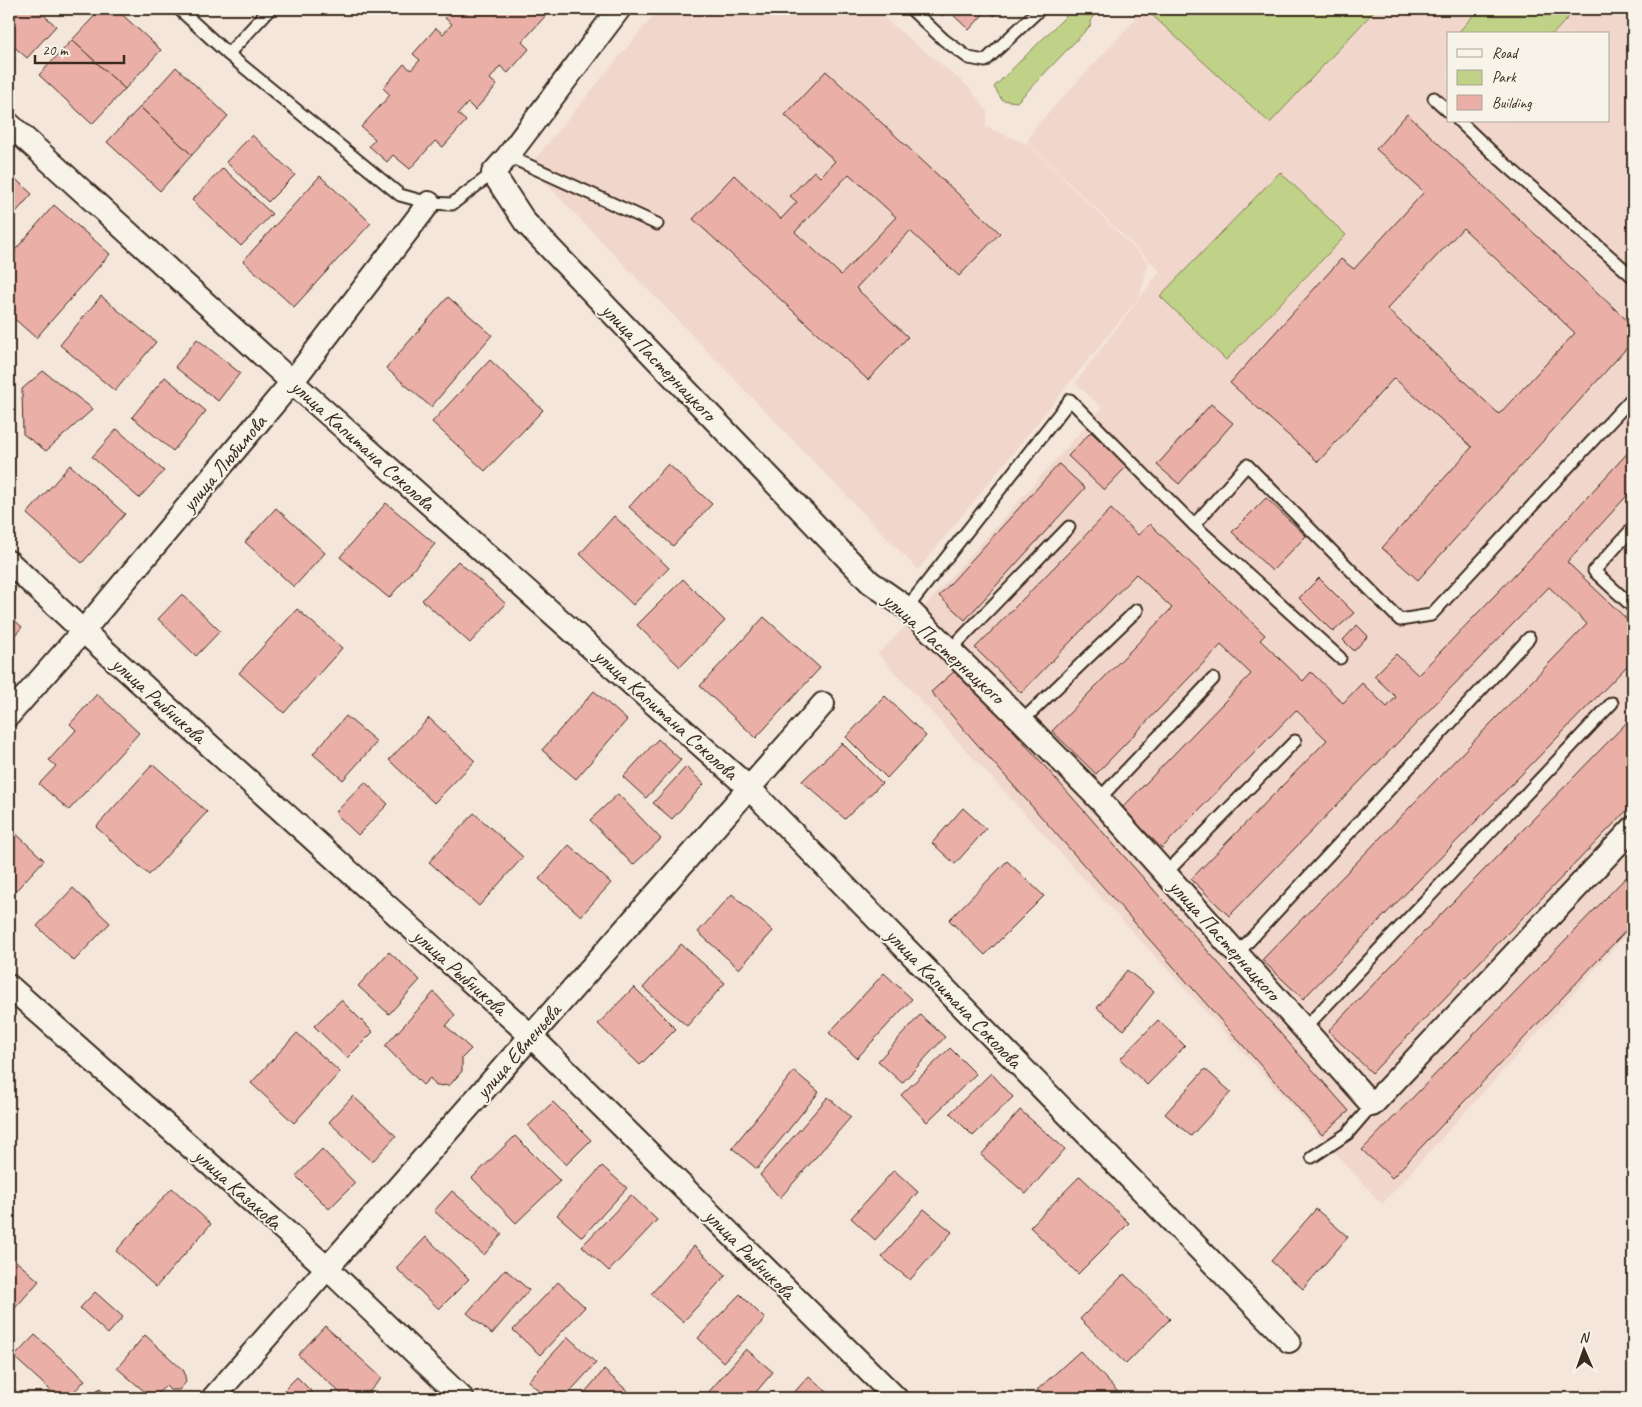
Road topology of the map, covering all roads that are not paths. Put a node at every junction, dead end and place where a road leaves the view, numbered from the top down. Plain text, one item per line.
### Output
1 (179, 9) edge
2 (270, 9) edge
3 (619, 9) edge
4 (911, 9) edge
5 (1040, 9) edge
6 (228, 54) junction
7 (1434, 98) dead end
8 (1447, 110) edge
9 (1460, 122) edge
10 (9, 124) edge
11 (508, 156) junction
12 (493, 173) junction
13 (429, 203) junction
14 (657, 224) dead end
15 (1633, 277) edge
16 (292, 382) junction
17 (1633, 397) edge
18 (1194, 525) junction
19 (1069, 527) dead end
20 (1633, 528) edge
21 (9, 562) edge
22 (1633, 607) edge
23 (906, 608) junction
24 (1136, 610) dead end
25 (83, 631) junction
26 (1529, 638) dead end
27 (951, 649) junction
28 (1340, 658) dead end
29 (1213, 679) dead end
30 (1612, 703) dead end
31 (823, 704) dead end
32 (9, 715) edge
33 (1022, 721) junction
34 (1295, 741) dead end
35 (749, 788) junction
36 (1099, 799) junction
37 (1633, 828) edge
38 (1166, 874) junction
39 (1238, 953) junction
40 (9, 986) edge
41 (1304, 1029) junction
42 (531, 1036) junction
43 (1372, 1105) junction
44 (1312, 1157) dead end
45 (328, 1268) junction
46 (1289, 1341) dead end
47 (213, 1398) edge
48 (462, 1398) edge
49 (896, 1398) edge

1 - 6 lane
2 - 6 lane
3 - 11 street
4 - 5 lane
6 - 13 lane
7 - 8 lane
9 - 15 lane
10 - 16 street, улица Капитана Соколова
11 - 12 street
11 - 14 lane
12 - 13 lane
12 - 23 street, улица Пастернацкого
13 - 16 street, улица Любимова
16 - 25 street, улица Любимова
16 - 35 street, улица Капитана Соколова
17 - 18 lane
18 - 23 lane
18 - 28 lane
19 - 27 lane
20 - 22 lane
21 - 25 street, улица Рыбникова
23 - 27 street, улица Пастернацкого
24 - 33 lane
25 - 32 street, улица Любимова
25 - 42 street, улица Рыбникова
26 - 39 lane
27 - 33 street, улица Пастернацкого
29 - 36 lane
30 - 41 lane
31 - 35 street, улица Евменьева
33 - 36 street, улица Пастернацкого
34 - 38 lane
35 - 42 street, улица Евменьева
35 - 46 street, улица Капитана Соколова
36 - 38 street, улица Пастернацкого
37 - 43 street
38 - 39 street, улица Пастернацкого
39 - 41 street, улица Пастернацкого
40 - 45 street, улица Казакова
41 - 43 street, улица Пастернацкого
42 - 45 street, улица Евменьева
42 - 49 street, улица Рыбникова
43 - 44 lane
45 - 47 street, улица Евменьева
45 - 48 street, улица Казакова

